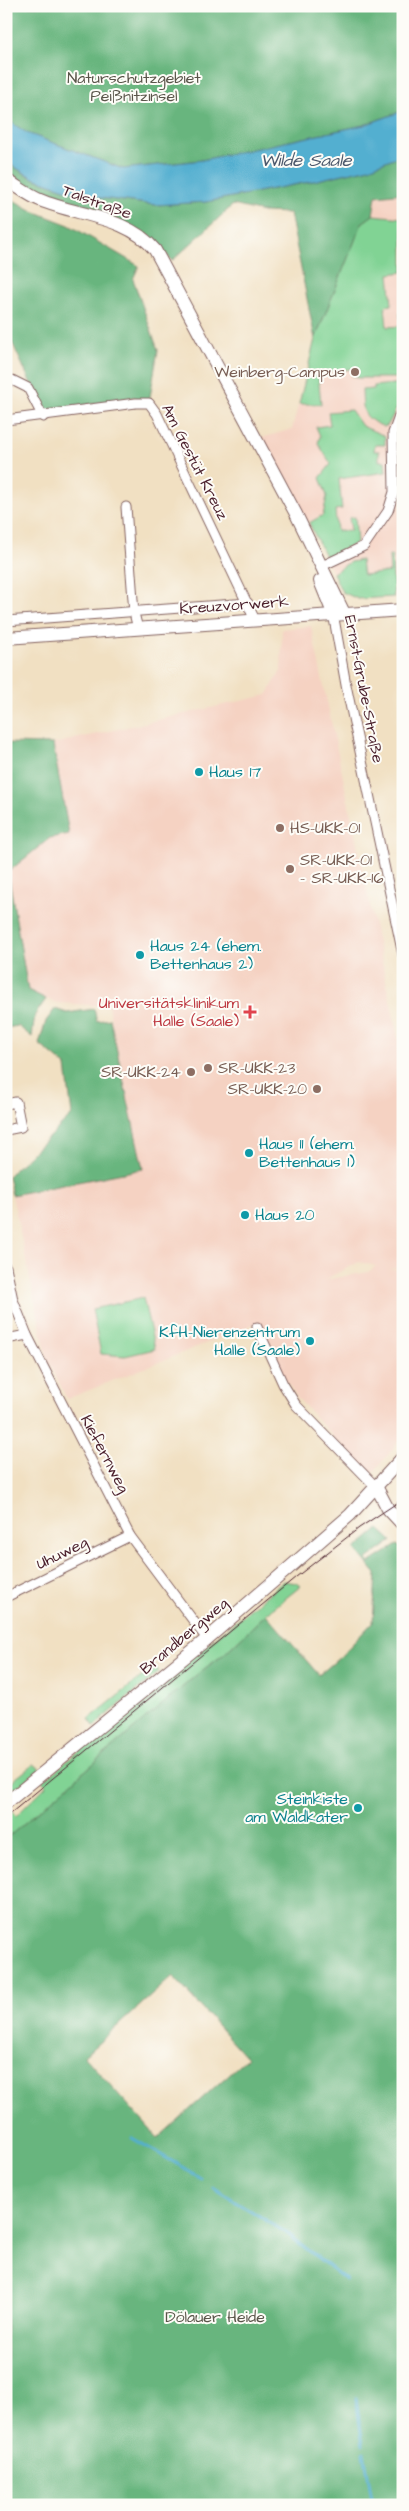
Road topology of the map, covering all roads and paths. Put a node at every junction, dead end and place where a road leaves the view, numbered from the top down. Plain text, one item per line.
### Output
1 (6, 180) edge
2 (166, 267) joint
3 (6, 384) edge
4 (403, 406) edge
5 (43, 417) junction
6 (6, 420) edge
7 (284, 495) junction
8 (126, 507) dead end
9 (322, 566) junction
10 (248, 603) junction
11 (403, 610) edge
12 (134, 613) junction
13 (338, 613) junction
14 (255, 620) junction
15 (6, 622) edge
16 (138, 629) junction
17 (6, 638) edge
18 (403, 955) edge
19 (6, 1104) edge
20 (6, 1130) edge
21 (6, 1267) edge
22 (257, 1327) dead end
23 (27, 1335) junction
24 (6, 1339) edge
25 (403, 1457) edge
26 (377, 1488) junction
27 (403, 1525) edge
28 (130, 1536) junction
29 (6, 1597) edge
30 (207, 1639) junction
31 (6, 1803) edge

1 - 2 street, Talstraße
2 - 7 street, Ernst-Grube-Straße
3 - 5 street
4 - 9 street
5 - 6 street, Am Gestüt Kreuz
5 - 10 street, Am Gestüt Kreuz
7 - 9 street, Ernst-Grube-Straße
7 - 13 street, Ernst-Grube-Straße
8 - 12 street
9 - 13 street, Ernst-Grube-Straße
10 - 12 street
10 - 14 street, Am Gestüt Kreuz
11 - 13 street, Kreuzvorwerk
12 - 15 street
12 - 16 street
13 - 14 street, Kreuzvorwerk
13 - 18 street, Ernst-Grube-Straße
14 - 16 street, Kreuzvorwerk
16 - 17 street, Kreuzvorwerk
19 - 20 street
21 - 23 street, Kiefernweg
22 - 26 street
23 - 24 street
23 - 28 street, Kiefernweg
25 - 26 street, Brandbergweg
26 - 27 street
26 - 30 street, Brandbergweg
28 - 29 street, Uhuweg
28 - 30 street, Kiefernweg
30 - 31 street, Brandbergweg

